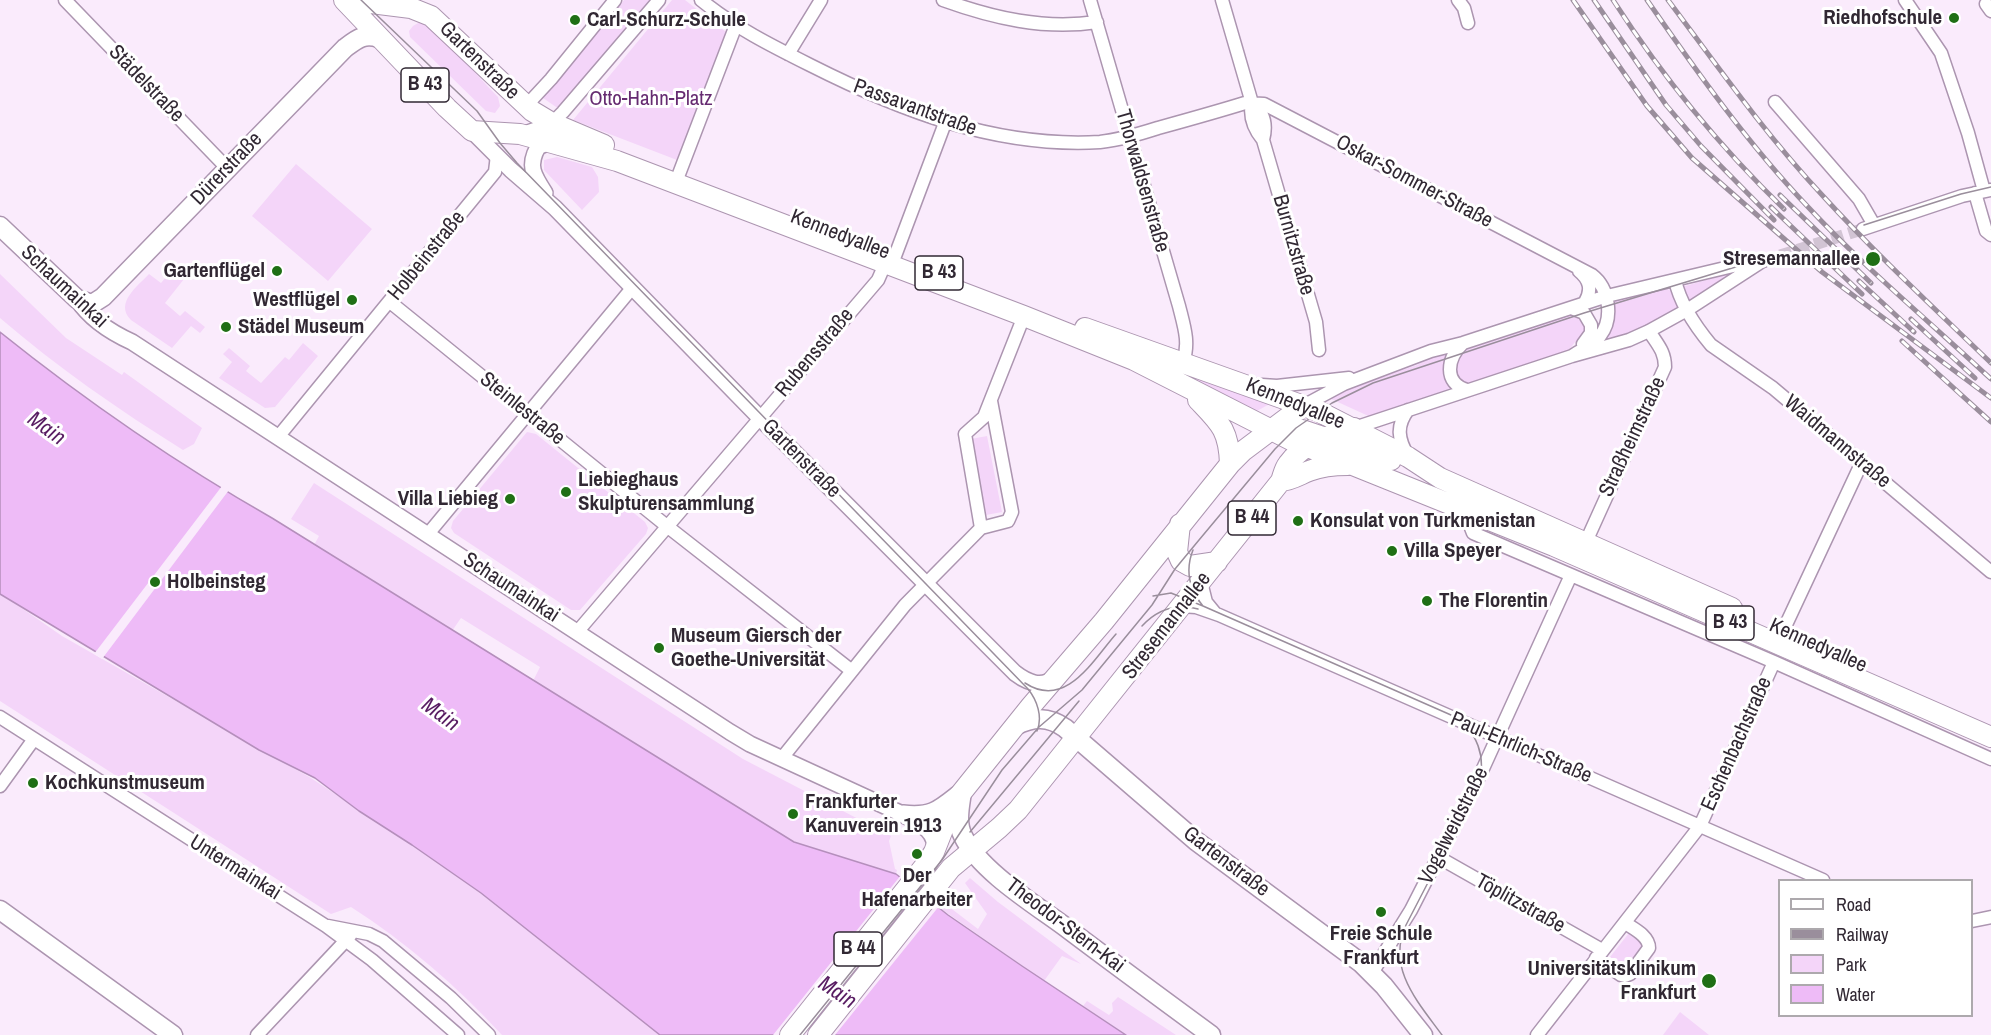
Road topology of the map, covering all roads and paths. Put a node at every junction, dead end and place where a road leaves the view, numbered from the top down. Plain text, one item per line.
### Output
1 (65, 0) edge
2 (344, 0) edge
3 (615, 0) edge
4 (659, 0) edge
5 (701, 0) edge
6 (821, 0) edge
7 (943, 0) edge
8 (1090, 0) edge
9 (1222, 0) edge
10 (1458, 0) edge
11 (1905, 0) edge
12 (365, 1) edge
13 (411, 4) edge
14 (1097, 22) junction
15 (1468, 23) dead end
16 (735, 25) junction
17 (379, 38) junction
18 (788, 54) junction
19 (519, 100) junction
20 (1775, 102) dead end
21 (1252, 103) junction
22 (945, 123) junction
23 (483, 131) junction
24 (550, 133) junction
25 (579, 135) joint
26 (1129, 137) junction
27 (497, 155) junction
28 (228, 169) junction
29 (679, 174) junction
30 (1983, 191) edge
31 (555, 208) junction
32 (0, 226) edge
33 (1991, 235) edge
34 (890, 260) junction
35 (1574, 266) junction
36 (1675, 280) junction
37 (633, 287) junction
38 (1607, 296) junction
39 (85, 301) junction
40 (390, 302) junction
41 (1585, 303) junction
42 (1571, 308) junction
43 (1688, 310) junction
44 (1024, 316) junction
45 (1649, 331) junction
46 (1463, 343) junction
47 (1319, 350) dead end
48 (1572, 356) junction
49 (1183, 362) junction
50 (1359, 377) junction
51 (1182, 384) junction
52 (1249, 385) junction
53 (1467, 390) junction
54 (991, 400) junction
55 (1303, 406) junction
56 (1408, 410) junction
57 (527, 413) junction
58 (760, 418) junction
59 (1354, 428) junction
60 (1270, 430) junction
61 (1326, 436) junction
62 (278, 437) junction
63 (1308, 447) junction
64 (1408, 457) junction
65 (1862, 462) junction
66 (1230, 464) junction
67 (1352, 465) junction
68 (1440, 478) junction
69 (1281, 481) junction
70 (1468, 512) junction
71 (1180, 524) junction
72 (668, 527) junction
73 (981, 528) junction
74 (428, 534) junction
75 (1585, 544) junction
76 (1217, 562) junction
77 (1991, 572) edge
78 (1571, 575) junction
79 (1201, 582) junction
80 (925, 585) junction
81 (1181, 606) junction
82 (1219, 615) junction
83 (1783, 631) junction
84 (578, 632) junction
85 (1774, 662) junction
86 (852, 671) junction
87 (1059, 675) junction
88 (0, 717) edge
89 (1991, 723) edge
90 (1015, 726) junction
91 (1077, 737) junction
92 (1991, 737) edge
93 (1498, 738) junction
94 (34, 739) junction
95 (782, 758) junction
96 (1991, 759) edge
97 (0, 786) edge
98 (964, 789) junction
99 (900, 813) junction
100 (928, 813) joint
101 (1700, 826) junction
102 (971, 850) junction
103 (930, 857) junction
104 (1438, 857) junction
105 (1821, 879) edge
106 (0, 910) edge
107 (1991, 916) edge
108 (1973, 920) edge
109 (1625, 922) junction
110 (326, 926) junction
111 (355, 930) junction
112 (345, 940) junction
113 (1599, 954) junction
114 (1372, 973) junction
115 (173, 1035) edge
116 (257, 1035) edge
117 (458, 1035) edge
118 (489, 1035) edge
119 (790, 1035) edge
120 (818, 1035) edge
121 (1211, 1035) edge
122 (1423, 1035) edge
123 (1537, 1035) edge

1 - 28 street, Städelstraße
2 - 17 main road, Gartenstraße
3 - 19 street
4 - 24 street
5 - 16 street, Passavantstraße
6 - 18 street
7 - 14 street
8 - 14 street, Thorwaldsenstraße
9 - 21 street, Burnitzstraße
10 - 15 street
11 - 30 street
12 - 13 main road, Gartenstraße
13 - 17 main road
13 - 19 main road, Gartenstraße / B 43
14 - 26 street, Thorwaldsenstraße
16 - 18 street, Passavantstraße
16 - 29 street
17 - 23 main road, Gartenstraße / B 43
17 - 28 main road, Dürerstraße
18 - 22 street, Passavantstraße
19 - 23 main road
19 - 24 main road, Gartenstraße / B 43
20 - 30 street
21 - 26 street, Passavantstraße
21 - 35 street, Oskar-Sommer-Straße
21 - 47 street, Burnitzstraße
22 - 26 street, Passavantstraße
22 - 34 street, Rubensstraße
23 - 24 main road, Gartenstraße / B 43
23 - 27 street, Gartenstraße
24 - 25 main road, Gartenstraße / B 43
24 - 31 street, Gartenstraße
24 - 34 main road, Kennedyallee / B 43
25 - 29 main road, Kennedyallee / B 43
26 - 49 street, Thorwaldsenstraße
27 - 31 street, Gartenstraße
27 - 40 street, Holbeinstraße
28 - 39 main road, Dürerstraße
29 - 34 main road, Kennedyallee / B 43
30 - 33 street
31 - 37 street, Gartenstraße
32 - 39 main road, Schaumainkai
34 - 44 main road, Kennedyallee / B 43
34 - 49 main road, Kennedyallee / B 43
34 - 58 street, Rubensstraße
35 - 38 street, Oskar-Sommer-Straße
35 - 41 street
36 - 38 street, Stresemannallee
36 - 43 street
36 - 43 street, Stresemannallee
37 - 57 street
37 - 58 street, Gartenstraße
38 - 41 street, Stresemannallee
38 - 48 street, Stresemannallee
39 - 62 street, Schaumainkai
40 - 57 street, Steinlestraße
40 - 62 street, Holbeinstraße
41 - 42 street, Stresemannallee
42 - 46 street, Stresemannallee
42 - 48 street
43 - 45 street, Stresemannallee
43 - 65 street, Waidmannstraße
44 - 51 main road, Kennedyallee / B 43
44 - 54 street
45 - 48 street, Stresemannallee
45 - 75 street, Straßheimstraße
46 - 50 street, Stresemannallee
46 - 53 street
48 - 53 street, Stresemannallee
49 - 52 main road, Kennedyallee / B 43
50 - 52 street, Stresemannallee
50 - 55 street, Stresemannallee
51 - 60 main road, Kennedyallee / B 43
51 - 66 main road
52 - 55 main road, Kennedyallee / B 43
53 - 56 street, Stresemannallee
54 - 73 street
54 - 73 street
55 - 59 main road, Kennedyallee / B 43
55 - 60 main road, Stresemannallee / B 44
56 - 59 street, Stresemannallee
56 - 64 street
57 - 72 street, Steinlestraße
57 - 74 street
58 - 72 street, Rubensstraße
58 - 80 street, Gartenstraße
59 - 61 main road, Stresemannallee / B 44
59 - 64 main road, Kennedyallee / B 43
60 - 61 main road, B 43
60 - 63 main road, Kennedyallee / B 43
60 - 66 main road, Stresemannallee / B 44
61 - 63 main road, Stresemannallee / B 44
61 - 68 main road, B 43
62 - 74 street, Schaumainkai
63 - 67 main road, Kennedyallee / B 43
63 - 69 main road, Stresemannallee / B 44
64 - 68 main road, Kennedyallee / B 43
65 - 77 street, Waidmannstraße
65 - 83 street
66 - 71 main road, Stresemannallee / B 44
67 - 69 main road
67 - 70 main road, Kennedyallee / B 43
68 - 75 main road, Kennedyallee / B 43
69 - 76 main road, Stresemannallee / B 44
70 - 78 street, Kennedyallee
70 - 92 main road, Kennedyallee / B 43
71 - 76 main road
71 - 87 main road, Stresemannallee / B 44
72 - 84 street, Rubensstraße
72 - 86 street, Steinlestraße
73 - 80 street
74 - 84 street, Schaumainkai
75 - 83 main road, Kennedyallee / B 43
76 - 79 main road, Stresemannallee / B 44
78 - 85 street, Kennedyallee
78 - 93 street, Vogelweidstraße
79 - 81 main road, Stresemannallee / B 44
79 - 82 street
80 - 86 street
80 - 87 street, Gartenstraße
81 - 82 street, Paul-Ehrlich-Straße
81 - 91 main road, Stresemannallee / B 44
82 - 93 street, Paul-Ehrlich-Straße
83 - 89 main road, Kennedyallee / B 43
84 - 95 street, Schaumainkai
85 - 96 street, Kennedyallee
85 - 101 street, Eschenbachstraße
86 - 95 street
87 - 90 main road, Stresemannallee / B 44
88 - 94 street, Untermainkai
90 - 91 main road, Gartenstraße
90 - 98 main road, Stresemannallee / B 44
91 - 102 main road, Stresemannallee / B 44
91 - 114 main road, Gartenstraße
93 - 101 street, Paul-Ehrlich-Straße
93 - 104 street, Vogelweidstraße
94 - 97 street
94 - 110 street, Untermainkai
95 - 99 street, Schaumainkai
98 - 100 street, Stresemannallee
98 - 102 main road, Theodor-Stern-Kai
98 - 103 main road, Stresemannallee / B 44
99 - 100 street, Schaumainkai
99 - 103 street, Schaumainkai
101 - 105 street, Paul-Ehrlich-Straße
101 - 109 street, Eschenbachstraße
102 - 120 main road, Stresemannallee / B 44
102 - 121 main road, Theodor-Stern-Kai
103 - 119 main road, B 44
104 - 113 street, Töplitzstraße
104 - 114 street, Vogelweidstraße
106 - 115 main road
107 - 108 street
109 - 113 street, Eschenbachstraße
109 - 113 street, Töplitzstraße
110 - 111 street
110 - 112 street, Untermainkai
111 - 112 street
111 - 118 street
112 - 116 street
112 - 117 street, Untermainkai
113 - 123 street, Eschenbachstraße
114 - 122 main road, Gartenstraße

